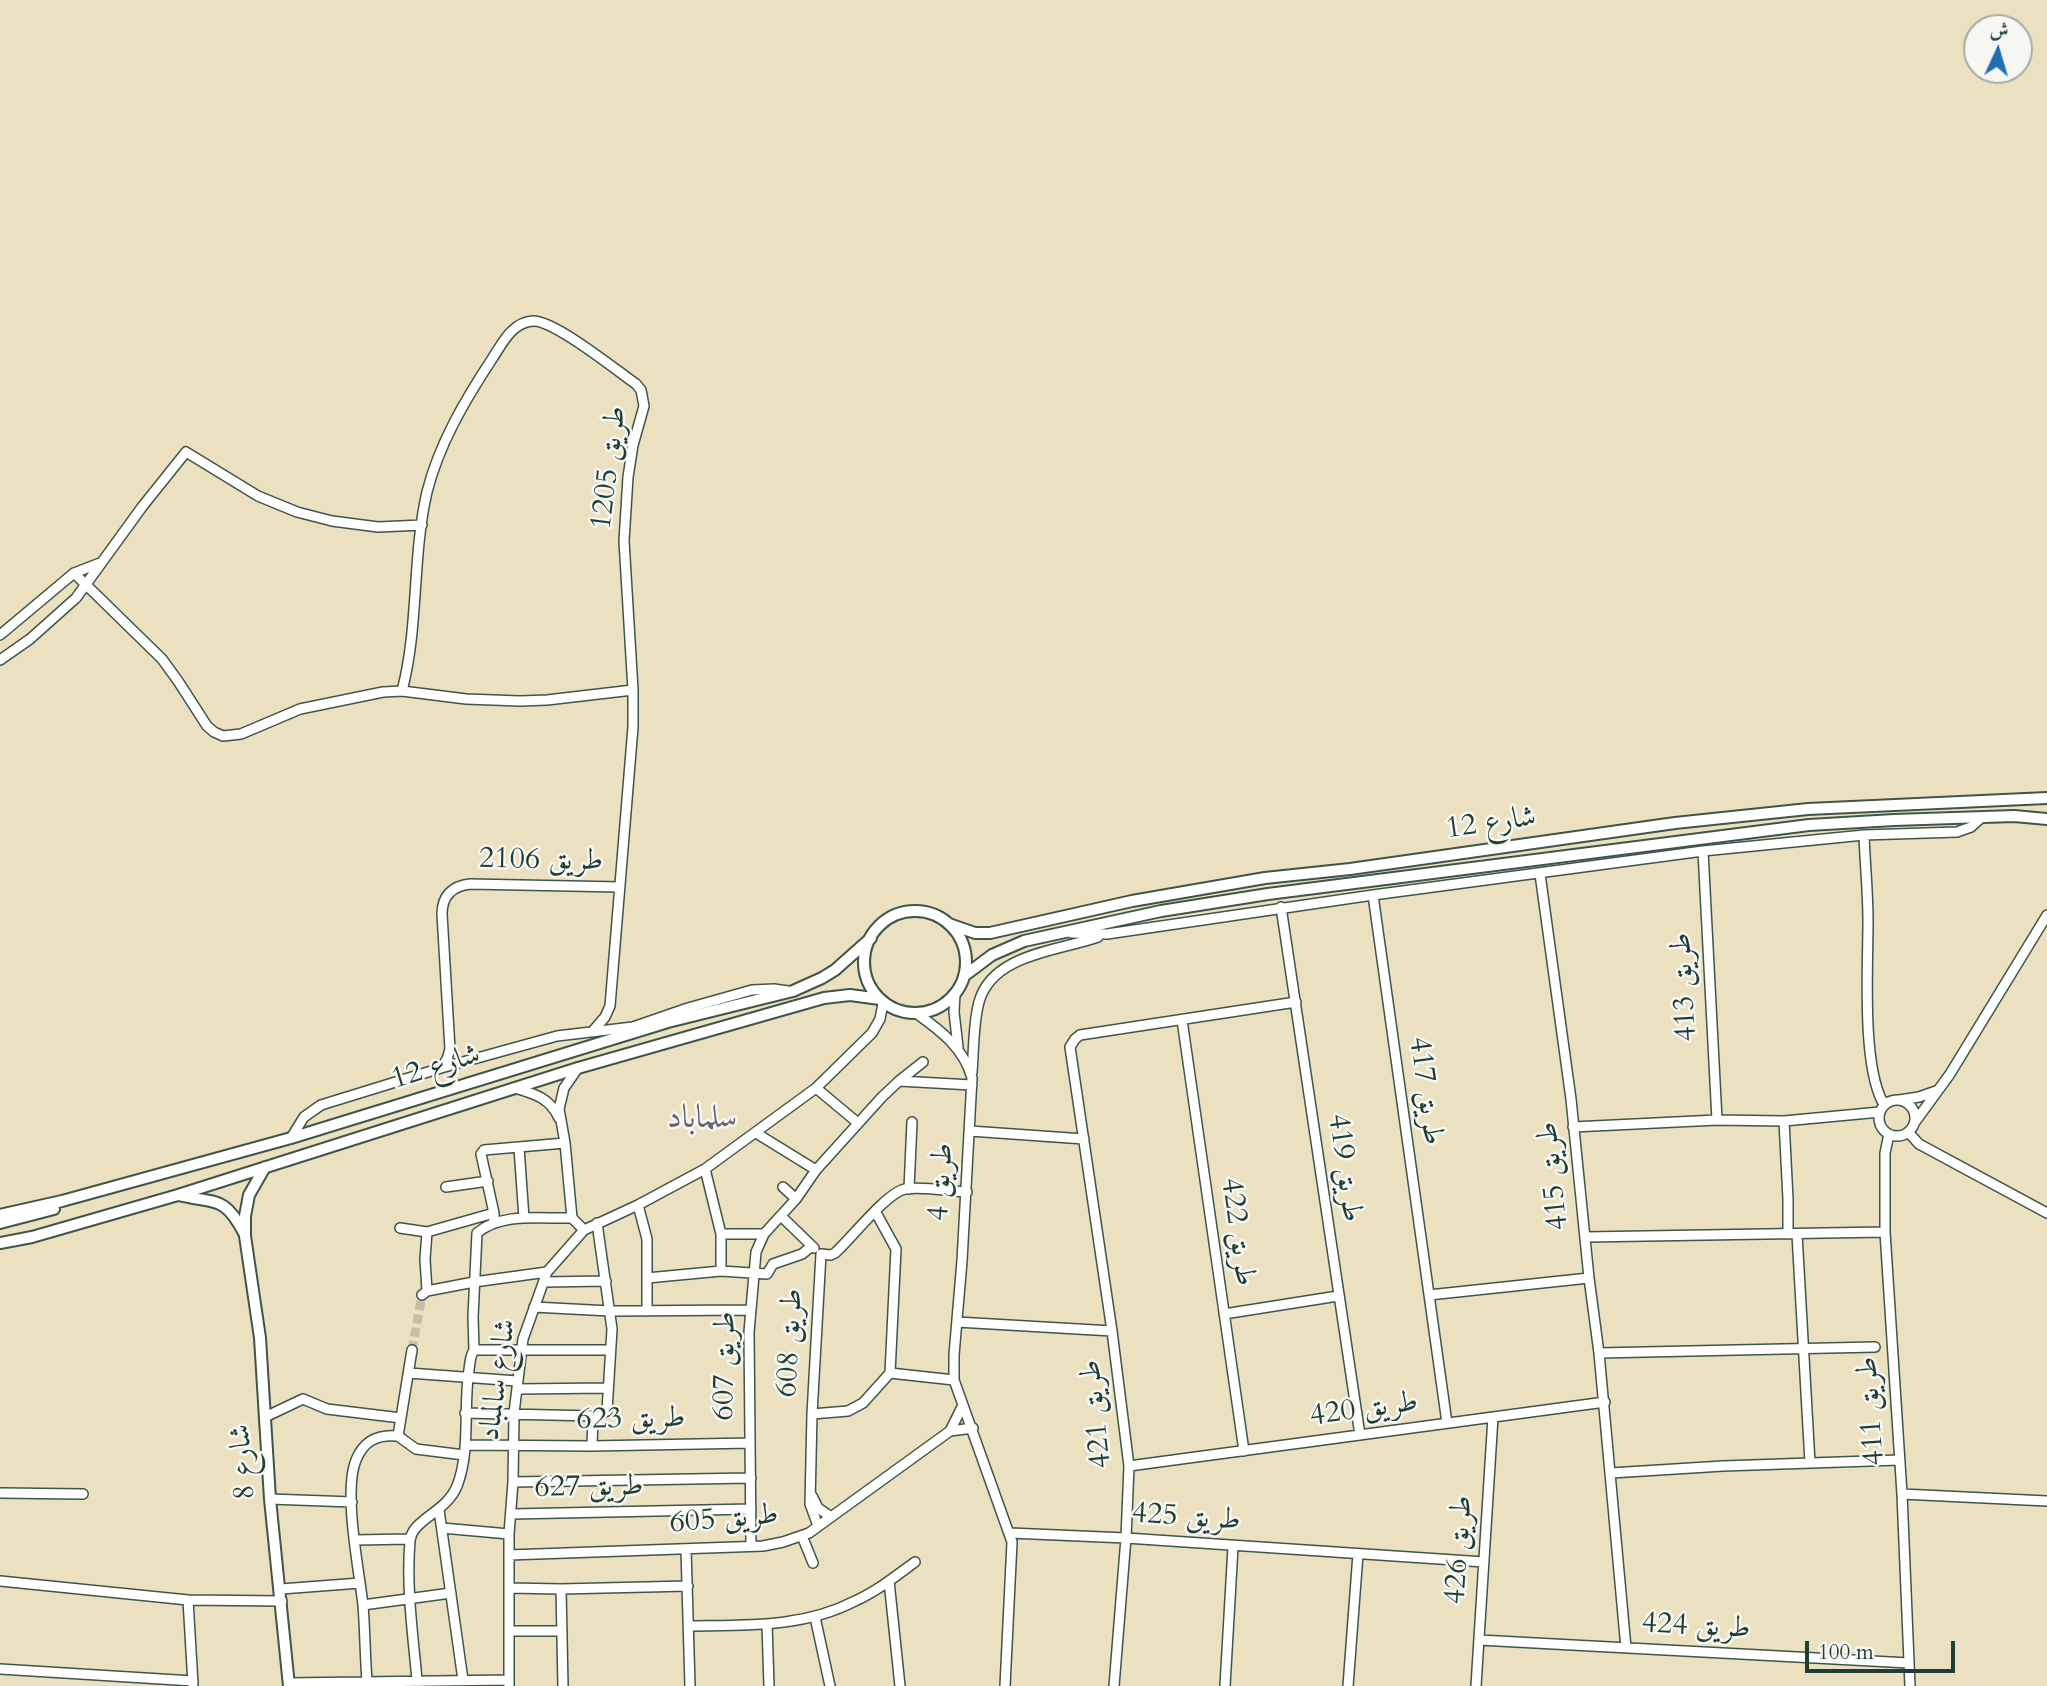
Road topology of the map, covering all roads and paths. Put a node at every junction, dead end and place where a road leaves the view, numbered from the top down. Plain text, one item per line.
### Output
1 (422, 525) junction
2 (101, 562) junction
3 (74, 573) junction
4 (87, 585) junction
5 (0, 635) edge
6 (0, 660) edge
7 (633, 690) junction
8 (402, 691) junction
9 (2047, 798) edge
10 (1982, 817) junction
11 (2047, 819) edge
12 (1864, 835) junction
13 (1703, 851) junction
14 (1540, 874) junction
15 (620, 887) junction
16 (1373, 895) junction
17 (1281, 907) junction
18 (2047, 915) edge
19 (948, 924) junction
20 (1062, 932) junction
21 (1107, 934) junction
22 (870, 938) junction
23 (964, 976) junction
24 (793, 991) junction
25 (955, 994) junction
26 (882, 1001) junction
27 (1296, 1002) junction
28 (610, 1006) junction
29 (916, 1013) junction
30 (1182, 1020) junction
31 (622, 1029) junction
32 (593, 1031) junction
33 (450, 1043) junction
34 (958, 1049) junction
35 (471, 1061) junction
36 (923, 1062) dead end
37 (578, 1068) junction
38 (441, 1069) junction
39 (899, 1081) junction
40 (972, 1081) junction
41 (515, 1088) junction
42 (816, 1088) junction
43 (1938, 1090) junction
44 (1899, 1100) junction
45 (1887, 1103) junction
46 (1880, 1112) junction
47 (559, 1119) junction
48 (1717, 1120) junction
49 (1784, 1121) junction
50 (912, 1122) dead end
51 (1915, 1122) junction
52 (858, 1123) junction
53 (1573, 1127) junction
54 (970, 1131) junction
55 (1908, 1132) junction
56 (756, 1133) junction
57 (1889, 1134) junction
58 (291, 1138) junction
59 (1083, 1139) junction
60 (565, 1143) junction
61 (519, 1148) junction
62 (265, 1167) junction
63 (705, 1169) junction
64 (816, 1170) junction
65 (488, 1181) junction
66 (446, 1187) dead end
67 (783, 1187) dead end
68 (108, 1189) junction
69 (909, 1189) junction
70 (967, 1192) junction
71 (178, 1195) junction
72 (796, 1199) junction
73 (638, 1205) junction
74 (38, 1206) junction
75 (0, 1208) edge
76 (875, 1211) junction
77 (2047, 1213) edge
78 (0, 1215) edge
79 (781, 1216) junction
80 (494, 1218) junction
81 (524, 1218) junction
82 (572, 1218) junction
83 (0, 1223) edge
84 (597, 1223) junction
85 (400, 1228) dead end
86 (584, 1230) junction
87 (426, 1232) junction
88 (1885, 1232) junction
89 (721, 1234) junction
90 (764, 1234) junction
91 (1793, 1234) junction
92 (245, 1236) junction
93 (32, 1237) junction
94 (1586, 1237) junction
95 (0, 1243) edge
96 (812, 1246) junction
97 (0, 1250) edge
98 (821, 1254) junction
99 (721, 1271) junction
100 (547, 1272) junction
101 (754, 1273) junction
102 (647, 1278) junction
103 (1588, 1278) junction
104 (606, 1281) junction
105 (474, 1282) junction
106 (544, 1282) junction
107 (1429, 1295) junction
108 (1338, 1296) junction
109 (534, 1307) junction
110 (750, 1310) junction
111 (610, 1311) junction
112 (647, 1311) junction
113 (1224, 1314) junction
114 (957, 1322) junction
115 (1112, 1331) junction
116 (1875, 1347) dead end
117 (412, 1349) tunnel mouth
118 (1802, 1349) junction
119 (474, 1350) junction
120 (521, 1350) junction
121 (610, 1350) junction
122 (1599, 1353) junction
123 (409, 1373) junction
124 (890, 1373) junction
125 (468, 1378) junction
126 (954, 1380) junction
127 (517, 1385) junction
128 (607, 1388) junction
129 (1605, 1402) junction
130 (963, 1405) junction
131 (465, 1412) junction
132 (514, 1413) junction
133 (812, 1414) junction
134 (593, 1416) junction
135 (265, 1417) junction
136 (1493, 1417) junction
137 (401, 1418) junction
138 (1447, 1423) junction
139 (973, 1429) junction
140 (950, 1431) junction
141 (1360, 1435) junction
142 (398, 1436) junction
143 (750, 1443) junction
144 (512, 1444) junction
145 (592, 1446) junction
146 (464, 1450) junction
147 (1244, 1451) junction
148 (1899, 1460) junction
149 (1810, 1463) junction
150 (1129, 1466) junction
151 (1611, 1473) junction
152 (751, 1478) junction
153 (513, 1482) junction
154 (811, 1490) junction
155 (0, 1493) edge
156 (83, 1494) dead end
157 (1902, 1494) junction
158 (270, 1499) junction
159 (2047, 1501) edge
160 (352, 1502) junction
161 (751, 1509) junction
162 (439, 1510) junction
163 (512, 1514) junction
164 (831, 1517) junction
165 (818, 1526) junction
166 (442, 1528) junction
167 (1010, 1533) junction
168 (509, 1534) junction
169 (802, 1536) junction
170 (1126, 1538) junction
171 (410, 1539) junction
172 (355, 1541) junction
173 (751, 1546) junction
174 (1233, 1547) junction
175 (686, 1549) junction
176 (1358, 1554) junction
177 (509, 1555) junction
178 (915, 1562) dead end
179 (1484, 1562) junction
180 (813, 1563) dead end
181 (0, 1581) edge
182 (889, 1581) junction
183 (359, 1583) junction
184 (688, 1586) junction
185 (509, 1588) junction
186 (561, 1589) junction
187 (451, 1593) junction
188 (281, 1595) junction
189 (410, 1599) junction
190 (188, 1600) junction
191 (363, 1605) junction
192 (815, 1617) junction
193 (767, 1624) junction
194 (689, 1626) junction
195 (509, 1631) junction
196 (562, 1631) junction
197 (1479, 1640) junction
198 (1626, 1648) junction
199 (1909, 1663) junction
200 (0, 1669) edge
201 (417, 1680) junction
202 (463, 1680) junction
203 (367, 1681) junction
204 (193, 1683) edge
205 (509, 1683) edge
206 (289, 1684) edge
207 (564, 1686) edge
208 (690, 1686) edge
209 (769, 1686) edge
210 (830, 1686) edge
211 (900, 1686) edge
212 (1005, 1686) edge
213 (1114, 1686) edge
214 (1226, 1686) edge
215 (1348, 1686) edge
216 (1476, 1686) edge
217 (1910, 1686) edge

1 - 2 street
1 - 7 street, طريق 1205
1 - 8 street, طريق 1205
2 - 3 street
2 - 4 street
3 - 4 street
3 - 5 street
4 - 6 street
4 - 8 street
7 - 8 street
7 - 15 street, طريق 1205
9 - 19 street, شارع 12
10 - 11 street, شارع 12
10 - 12 street
10 - 20 street, شارع 12
12 - 13 street
12 - 45 street
13 - 14 street
13 - 48 street, طريق 413
14 - 16 street
14 - 53 street, طريق 415
15 - 28 street, طريق 1205
15 - 33 street, طريق 2106
16 - 17 street
16 - 107 street, طريق 417
17 - 21 street
17 - 27 street, طريق 419
18 - 43 street
19 - 22 street
19 - 23 street
20 - 21 street
20 - 23 street, شارع 12
21 - 40 street
22 - 24 street, شارع 12
22 - 26 street
23 - 25 street
24 - 31 street
24 - 58 street, شارع 12
25 - 29 street
25 - 34 street
26 - 29 street
26 - 37 street, شارع 12
26 - 42 street, شارع سالمباد
27 - 30 street
27 - 108 street, طريق 419
28 - 31 street
28 - 32 street, طريق 1205
29 - 34 street
30 - 59 street, طريق 421
30 - 113 street, طريق 422
31 - 32 street
32 - 35 street
33 - 35 street
33 - 38 street, طريق 2106
34 - 40 street, طريق 4
35 - 38 street
36 - 39 street, طريق 607
37 - 41 street, شارع 12
37 - 47 street
38 - 58 street
39 - 40 street
39 - 52 street, طريق 607
40 - 54 street, طريق 4
41 - 47 street
41 - 62 street, شارع 12
42 - 52 street
42 - 56 street, شارع سالمباد
43 - 44 street
43 - 51 street
44 - 45 street
44 - 51 street
45 - 46 street
46 - 49 street
46 - 57 street
47 - 60 street
48 - 49 street
48 - 53 street
49 - 91 street
50 - 69 street
51 - 55 street
52 - 64 street, طريق 607
53 - 94 street, طريق 415
54 - 59 street
54 - 70 street, طريق 4
55 - 57 street
55 - 77 street
56 - 63 street, شارع سالمباد
56 - 64 street
57 - 88 street, طريق 411
58 - 68 street, شارع 12
59 - 115 street, طريق 421
60 - 61 street
60 - 82 street
61 - 65 street
61 - 81 street
62 - 71 street, شارع 12
62 - 92 street, شارع 8
63 - 73 street, شارع سالمباد
63 - 89 street
64 - 72 street, طريق 607
65 - 66 street
65 - 80 street
67 - 72 street
68 - 74 street, شارع 12
68 - 83 street
69 - 70 street
69 - 76 street
70 - 114 street, طريق 4
71 - 92 street, شارع 8
71 - 93 street, شارع 12
72 - 79 street, طريق 607
73 - 84 street, شارع سالمباد
73 - 102 street
74 - 75 street
74 - 78 street, شارع 12
76 - 98 street
76 - 124 street
79 - 90 street, طريق 607
79 - 96 street, طريق 608
80 - 81 street
80 - 87 street
80 - 105 street
81 - 82 street
82 - 86 street
84 - 86 street, شارع سالمباد
84 - 104 street
85 - 87 street
86 - 100 street, شارع سالمباد
87 - 105 street
88 - 91 street
88 - 148 street, طريق 411
89 - 90 street
89 - 99 street
90 - 101 street, طريق 607
91 - 94 street
91 - 118 street
92 - 135 street, شارع 8
93 - 95 street, شارع 12
93 - 97 street
94 - 103 street, طريق 415
96 - 98 street, طريق 608
96 - 101 street
98 - 133 street, طريق 608
99 - 101 street
99 - 102 street
100 - 105 street
100 - 106 street, شارع سالمباد
101 - 110 street, طريق 607
102 - 112 street
103 - 107 street
103 - 122 street, طريق 415
104 - 106 street
104 - 111 street
105 - 119 street
106 - 109 street, شارع سالمباد
107 - 138 street, طريق 417
108 - 113 street
108 - 141 street, طريق 419
109 - 111 street
109 - 120 street, شارع سالمباد
110 - 112 street
110 - 143 street, طريق 607
111 - 112 street
111 - 121 street
113 - 147 street, طريق 422
114 - 115 street
114 - 126 street, طريق 4
115 - 150 street, طريق 421
116 - 118 street
117 - 123 street
118 - 122 street
118 - 149 street
119 - 120 street
119 - 125 street
120 - 121 street
120 - 127 street, شارع سالمباد
121 - 128 street
122 - 129 street, طريق 415
123 - 125 street
123 - 137 street
124 - 126 street
124 - 133 street
125 - 127 street
125 - 131 street
126 - 130 street, طريق 4
127 - 128 street
127 - 132 street, شارع سالمباد
128 - 134 street
129 - 136 street, طريق 420
129 - 151 street, طريق 415
130 - 139 street, طريق 4
130 - 140 street, طريق 605
131 - 132 street
131 - 146 street
132 - 134 street
132 - 144 street, شارع سالمباد
133 - 154 street, طريق 608
134 - 145 street
135 - 137 street
135 - 158 street, شارع 8
136 - 138 street, طريق 420
136 - 179 street, طريق 426
137 - 142 street
138 - 141 street, طريق 420
139 - 140 street
139 - 167 street, طريق 4
140 - 164 street, طريق 605
141 - 147 street, طريق 420
142 - 146 street, طريق 623
142 - 160 street
143 - 145 street, طريق 623
143 - 152 street, طريق 607
144 - 145 street, طريق 623
144 - 146 street, طريق 623
144 - 153 street, شارع سالمباد
146 - 162 street
147 - 150 street, طريق 420
148 - 149 street
148 - 157 street, طريق 411
149 - 151 street
150 - 170 street, طريق 421
151 - 198 street, طريق 415
152 - 153 street
152 - 161 street, طريق 607
153 - 163 street, شارع سالمباد
154 - 164 street
154 - 165 street, طريق 608
155 - 156 street
157 - 159 street
157 - 199 street, طريق 411
158 - 160 street
158 - 188 street, شارع 8
160 - 172 street
161 - 163 street, طريق 627
161 - 173 street, طريق 607
162 - 166 street
162 - 171 street
163 - 168 street, شارع سالمباد
164 - 165 street, طريق 605
165 - 169 street, طريق 605
166 - 168 street
166 - 187 street
167 - 170 street, طريق 425
167 - 212 street, طريق 4
168 - 177 street, شارع سالمباد
169 - 173 street, طريق 605
169 - 180 street
170 - 174 street, طريق 425
170 - 213 street, طريق 421
171 - 172 street
171 - 189 street
172 - 183 street
173 - 175 street, طريق 605
174 - 176 street, طريق 425
174 - 214 street
175 - 177 street, طريق 605
175 - 184 street
176 - 179 street, طريق 425
176 - 215 street
177 - 185 street, شارع سالمباد
178 - 182 street
179 - 197 street, طريق 426
181 - 190 street
182 - 192 street
182 - 211 street
183 - 188 street
183 - 191 street
184 - 186 street
184 - 194 street
185 - 186 street
185 - 195 street, شارع سالمباد
186 - 196 street
187 - 189 street
187 - 202 street
188 - 190 street
188 - 206 street, شارع 8
189 - 191 street
189 - 201 street
190 - 204 street
191 - 203 street
192 - 193 street
192 - 210 street
193 - 194 street
193 - 209 street
194 - 208 street
195 - 196 street
195 - 205 street, شارع سالمباد
196 - 207 street
197 - 198 street, طريق 424
197 - 216 street, طريق 426
198 - 199 street, طريق 424
199 - 217 street, طريق 411
200 - 204 street
201 - 202 street
201 - 203 street
202 - 205 street
203 - 206 street

